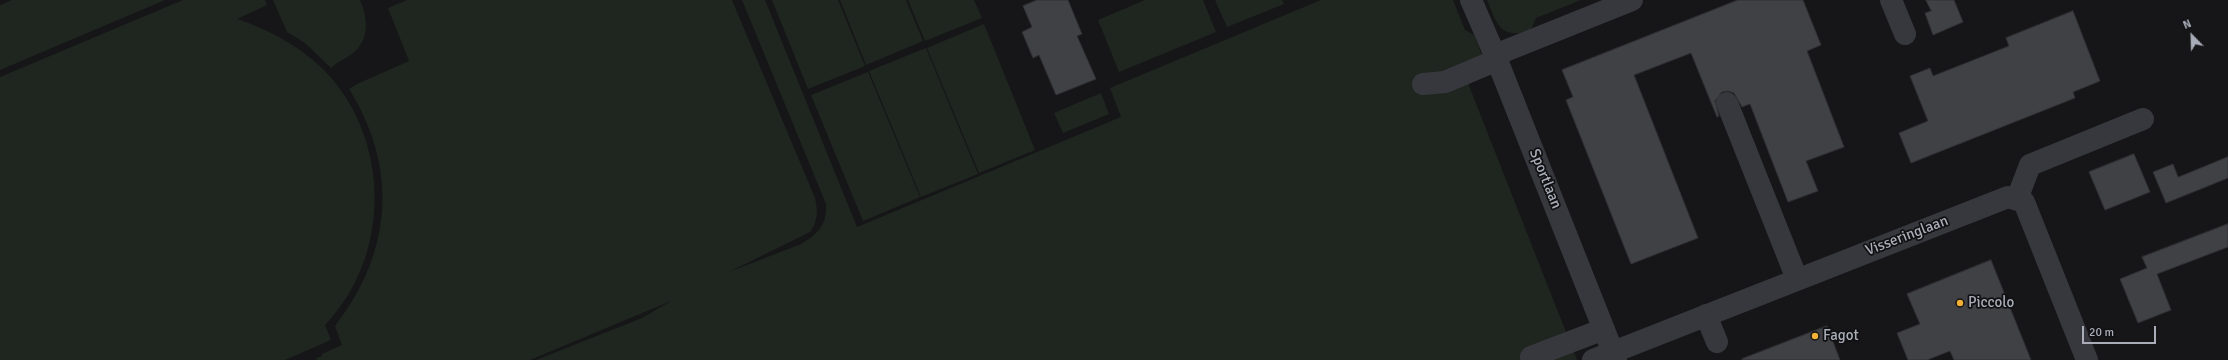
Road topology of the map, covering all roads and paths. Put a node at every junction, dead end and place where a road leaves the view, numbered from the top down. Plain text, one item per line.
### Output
1 (1471, 0) edge
2 (1632, 0) edge
3 (1892, 0) edge
4 (1905, 34) dead end
5 (1496, 58) junction
6 (1423, 84) dead end
7 (1727, 102) dead end
8 (2143, 119) dead end
9 (2017, 199) junction
10 (1797, 279) junction
11 (1706, 315) junction
12 (1604, 329) junction
13 (1717, 342) dead end
14 (1615, 356) edge
15 (1531, 357) dead end
16 (1593, 360) edge
17 (2087, 360) edge

1 - 5 street, Sportlaan
2 - 5 street
3 - 4 street
5 - 6 street
5 - 12 street, Sportlaan
7 - 10 street
8 - 9 street
9 - 10 street, Visseringlaan
9 - 17 street
10 - 11 street, Visseringlaan
11 - 13 street
11 - 14 street, Visseringlaan
12 - 14 street, Sportlaan
12 - 15 street
14 - 16 street, Visseringlaan

